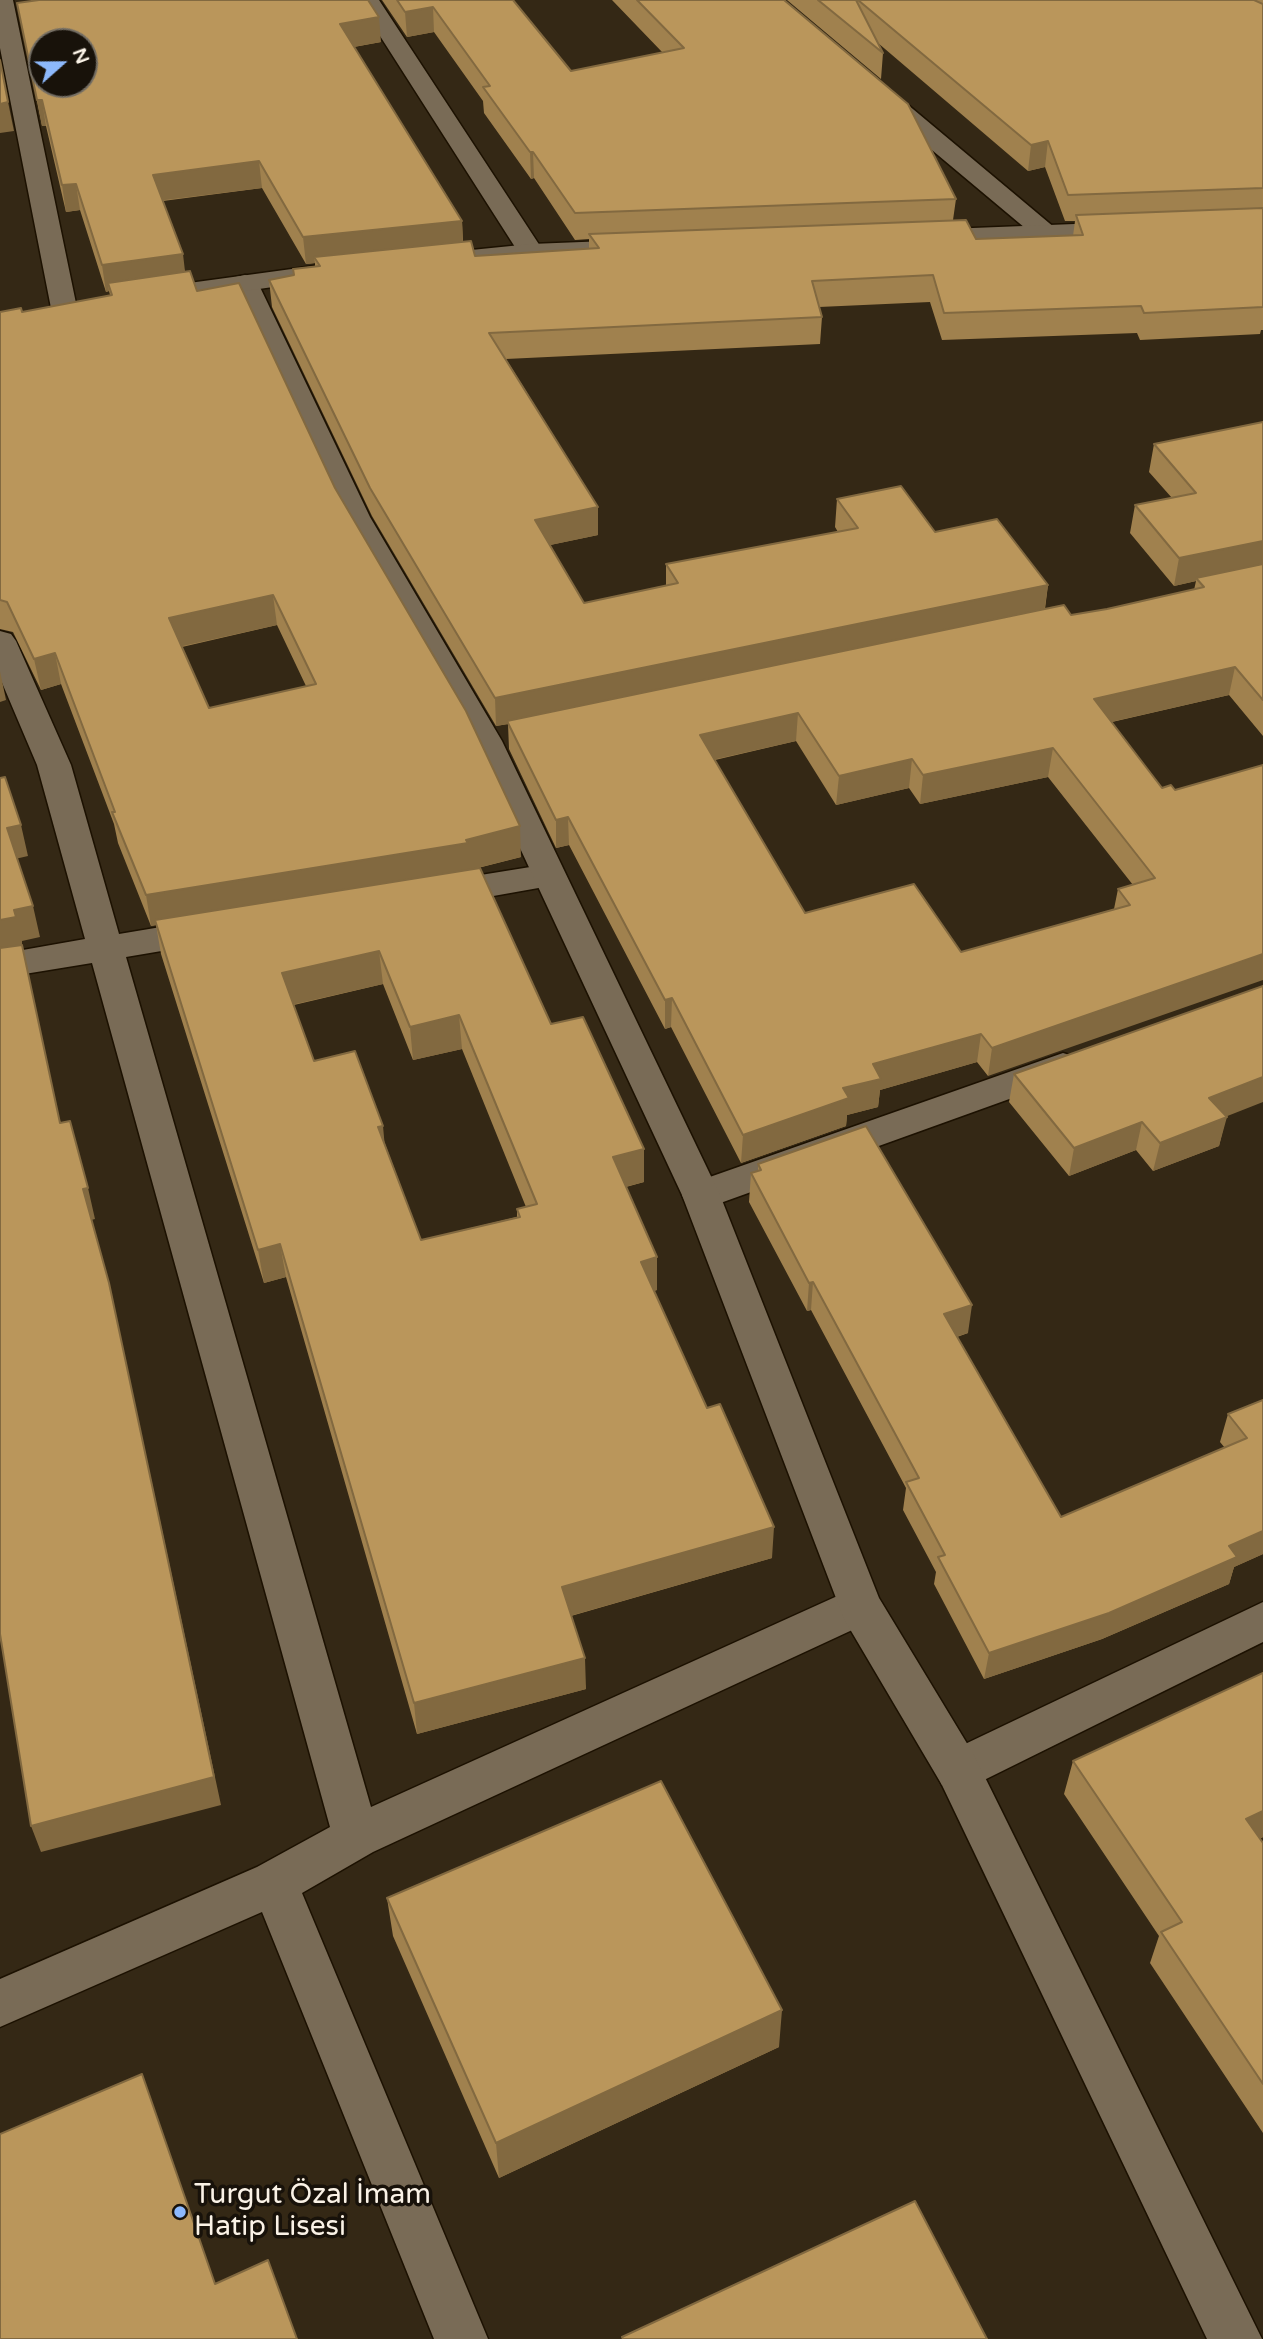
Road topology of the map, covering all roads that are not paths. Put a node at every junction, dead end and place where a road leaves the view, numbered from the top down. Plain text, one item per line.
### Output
1 (2, 0) edge
2 (368, 0) edge
3 (865, 81) edge
4 (1155, 229) edge
5 (1046, 233) junction
6 (897, 239) edge
7 (626, 249) edge
8 (531, 252) junction
9 (434, 261) edge
10 (351, 269) edge
11 (245, 283) junction
12 (0, 641) edge
13 (549, 876) junction
14 (402, 900) edge
15 (241, 926) edge
16 (106, 948) junction
17 (0, 966) edge
18 (1093, 1056) edge
19 (701, 1195) junction
20 (860, 1606) junction
21 (1263, 1621) edge
22 (958, 1770) junction
23 (356, 1837) junction
24 (274, 1883) junction
25 (0, 2003) edge
26 (461, 2339) edge
27 (1235, 2339) edge

1 - 11 street
2 - 8 street
3 - 5 street
4 - 5 street
5 - 6 street
7 - 8 street
8 - 9 street
10 - 11 street
11 - 13 street
12 - 16 street
13 - 14 street
13 - 19 street
15 - 16 street
16 - 17 street
16 - 23 street
18 - 19 street
19 - 20 street
20 - 22 street
20 - 23 street
21 - 22 street
22 - 27 street
23 - 24 street
24 - 25 street
24 - 26 street

